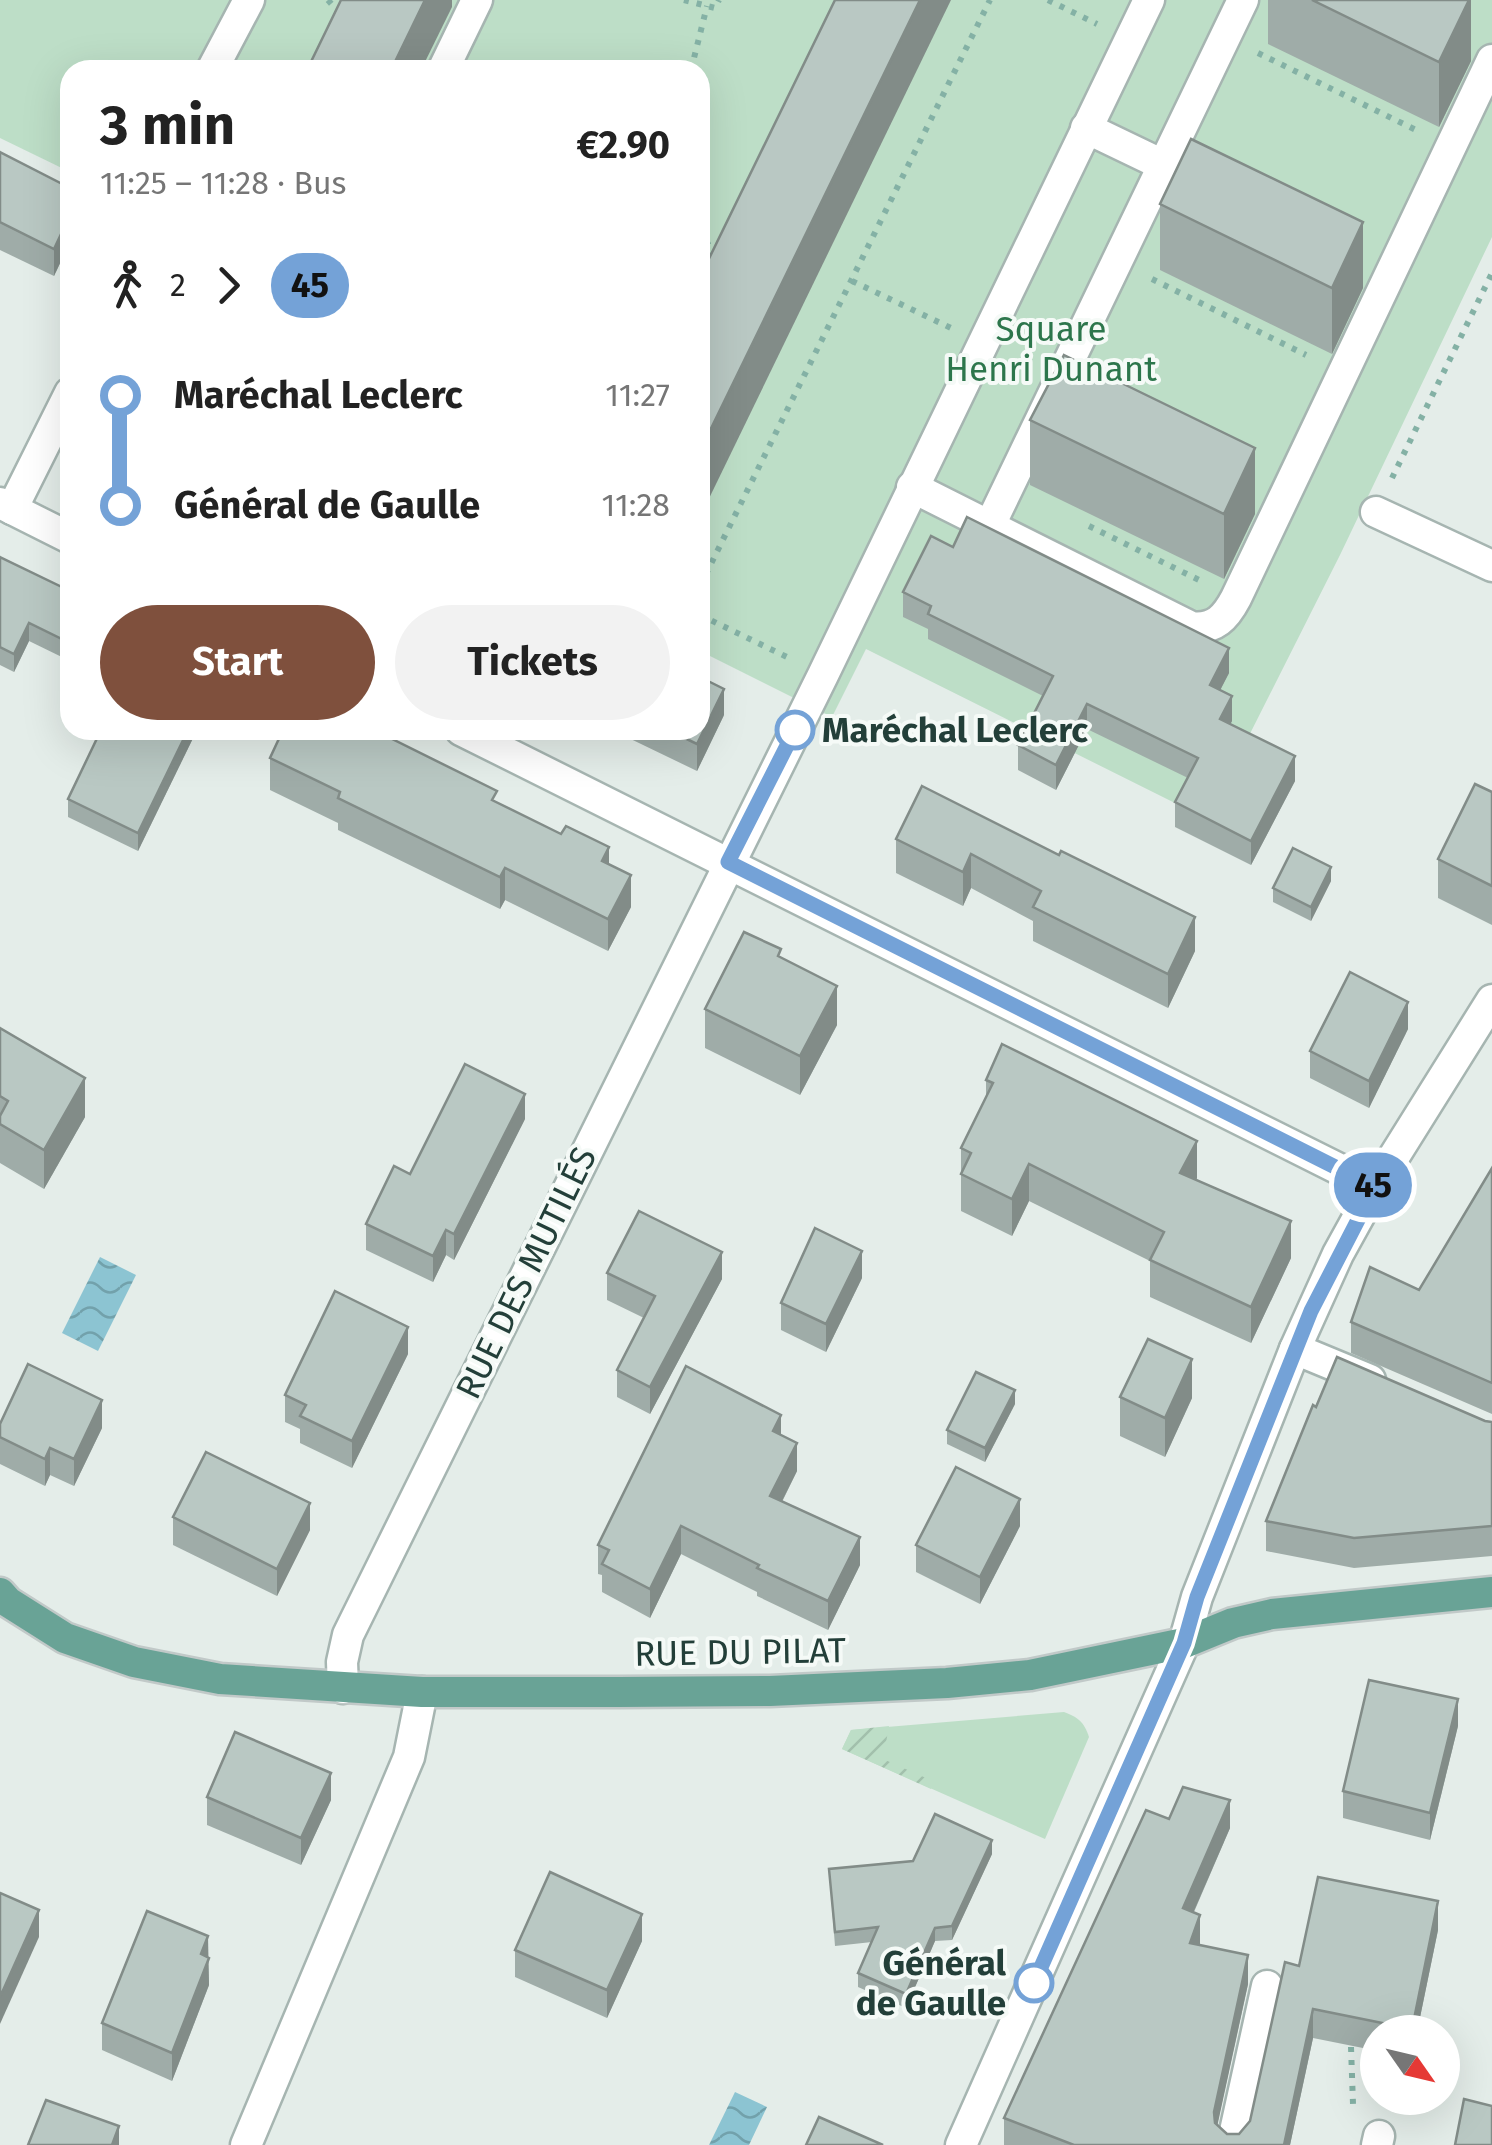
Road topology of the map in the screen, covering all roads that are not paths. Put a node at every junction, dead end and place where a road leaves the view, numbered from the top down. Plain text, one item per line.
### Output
1 (249, 0) edge
2 (477, 0) edge
3 (1149, 0) edge
4 (1243, 0) edge
5 (217, 60) edge
6 (448, 60) edge
7 (1492, 60) edge
8 (1086, 128) junction
9 (1163, 166) junction
10 (60, 412) edge
11 (912, 487) junction
12 (6, 506) edge
13 (1376, 512) road end
14 (990, 525) junction
15 (60, 533) edge
16 (1492, 566) edge
17 (480, 740) edge
18 (728, 862) junction
19 (1492, 1000) edge
20 (1375, 1187) junction
21 (1295, 1350) junction
22 (1404, 1395) edge
23 (1492, 1592) edge
24 (3, 1601) edge
25 (1184, 1643) junction
26 (343, 1688) junction
27 (422, 1692) junction
28 (1267, 1986) dead end
29 (246, 2145) edge
30 (960, 2145) edge
31 (1232, 2145) edge

1 - 5 street
2 - 6 street
3 - 8 street, RUE DES MUTILÉS
4 - 9 street
7 - 14 street
8 - 9 street
8 - 11 street, RUE DES MUTILÉS
9 - 14 street
10 - 12 street
11 - 14 street
11 - 18 street, RUE DES MUTILÉS
12 - 15 street
13 - 16 street
17 - 18 street
18 - 20 street
18 - 26 street, RUE DES MUTILÉS
19 - 20 street
20 - 21 street
21 - 22 street
21 - 25 street
23 - 25 main road, RUE DU PILAT
24 - 26 main road, RUE DU PILAT
25 - 27 main road, RUE DU PILAT
25 - 30 street
26 - 27 main road, RUE DU PILAT
27 - 29 street
28 - 31 street

